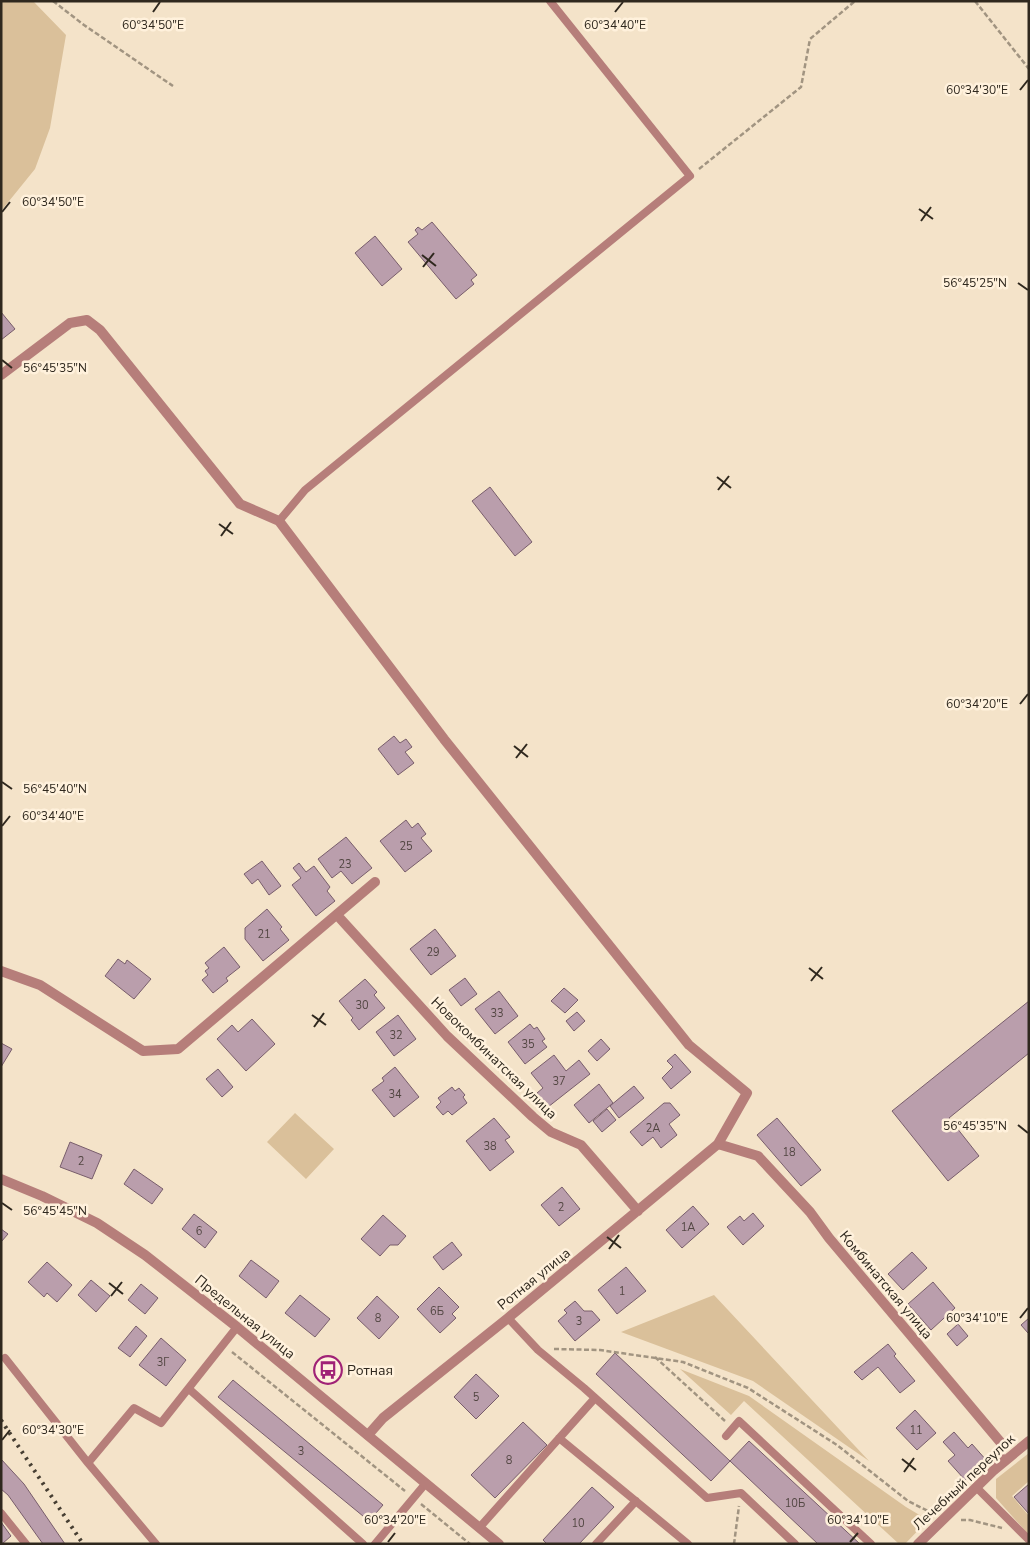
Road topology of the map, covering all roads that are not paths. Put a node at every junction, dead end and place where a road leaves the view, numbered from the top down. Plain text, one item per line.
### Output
1 (550, 1) edge
2 (1, 374) edge
3 (279, 522) junction
4 (375, 882) dead end
5 (337, 915) junction
6 (1, 971) edge
7 (718, 1144) junction
8 (1, 1180) edge
9 (638, 1211) junction
10 (508, 1318) junction
11 (236, 1327) junction
12 (5, 1358) dead end
13 (189, 1389) junction
14 (595, 1398) junction
15 (368, 1434) junction
16 (726, 1436) dead end
17 (559, 1438) junction
18 (1029, 1441) edge
19 (88, 1464) junction
20 (996, 1468) junction
21 (426, 1483) junction
22 (976, 1487) junction
23 (636, 1501) junction
24 (1, 1513) edge
25 (480, 1528) junction
26 (1029, 1540) edge
27 (26, 1544) edge
28 (156, 1544) edge
29 (363, 1544) edge
30 (376, 1544) edge
31 (499, 1544) edge
32 (596, 1544) edge
33 (688, 1544) edge
34 (795, 1544) edge
35 (871, 1544) edge
36 (918, 1544) edge

1 - 3 lane
2 - 3 street
3 - 7 street
4 - 5 street
5 - 6 street
5 - 9 street, Новокомбинатская улица
7 - 9 street, Ротная улица
7 - 20 street, Комбинатская улица
8 - 11 street, Предельная улица
9 - 10 street, Ротная улица
10 - 14 lane
10 - 15 street, Ротная улица
11 - 13 lane
11 - 15 street, Предельная улица
12 - 19 lane
13 - 19 lane
13 - 29 lane
14 - 17 lane
14 - 34 lane
15 - 21 street, Предельная улица
16 - 35 lane
17 - 23 lane
17 - 25 lane
18 - 20 street, Лечебный переулок
19 - 28 lane
20 - 22 street, Лечебный переулок
21 - 25 street, Предельная улица
21 - 30 lane
22 - 26 lane
22 - 36 street, Лечебный переулок
23 - 32 lane
23 - 33 lane
24 - 27 lane
25 - 31 street, Предельная улица

